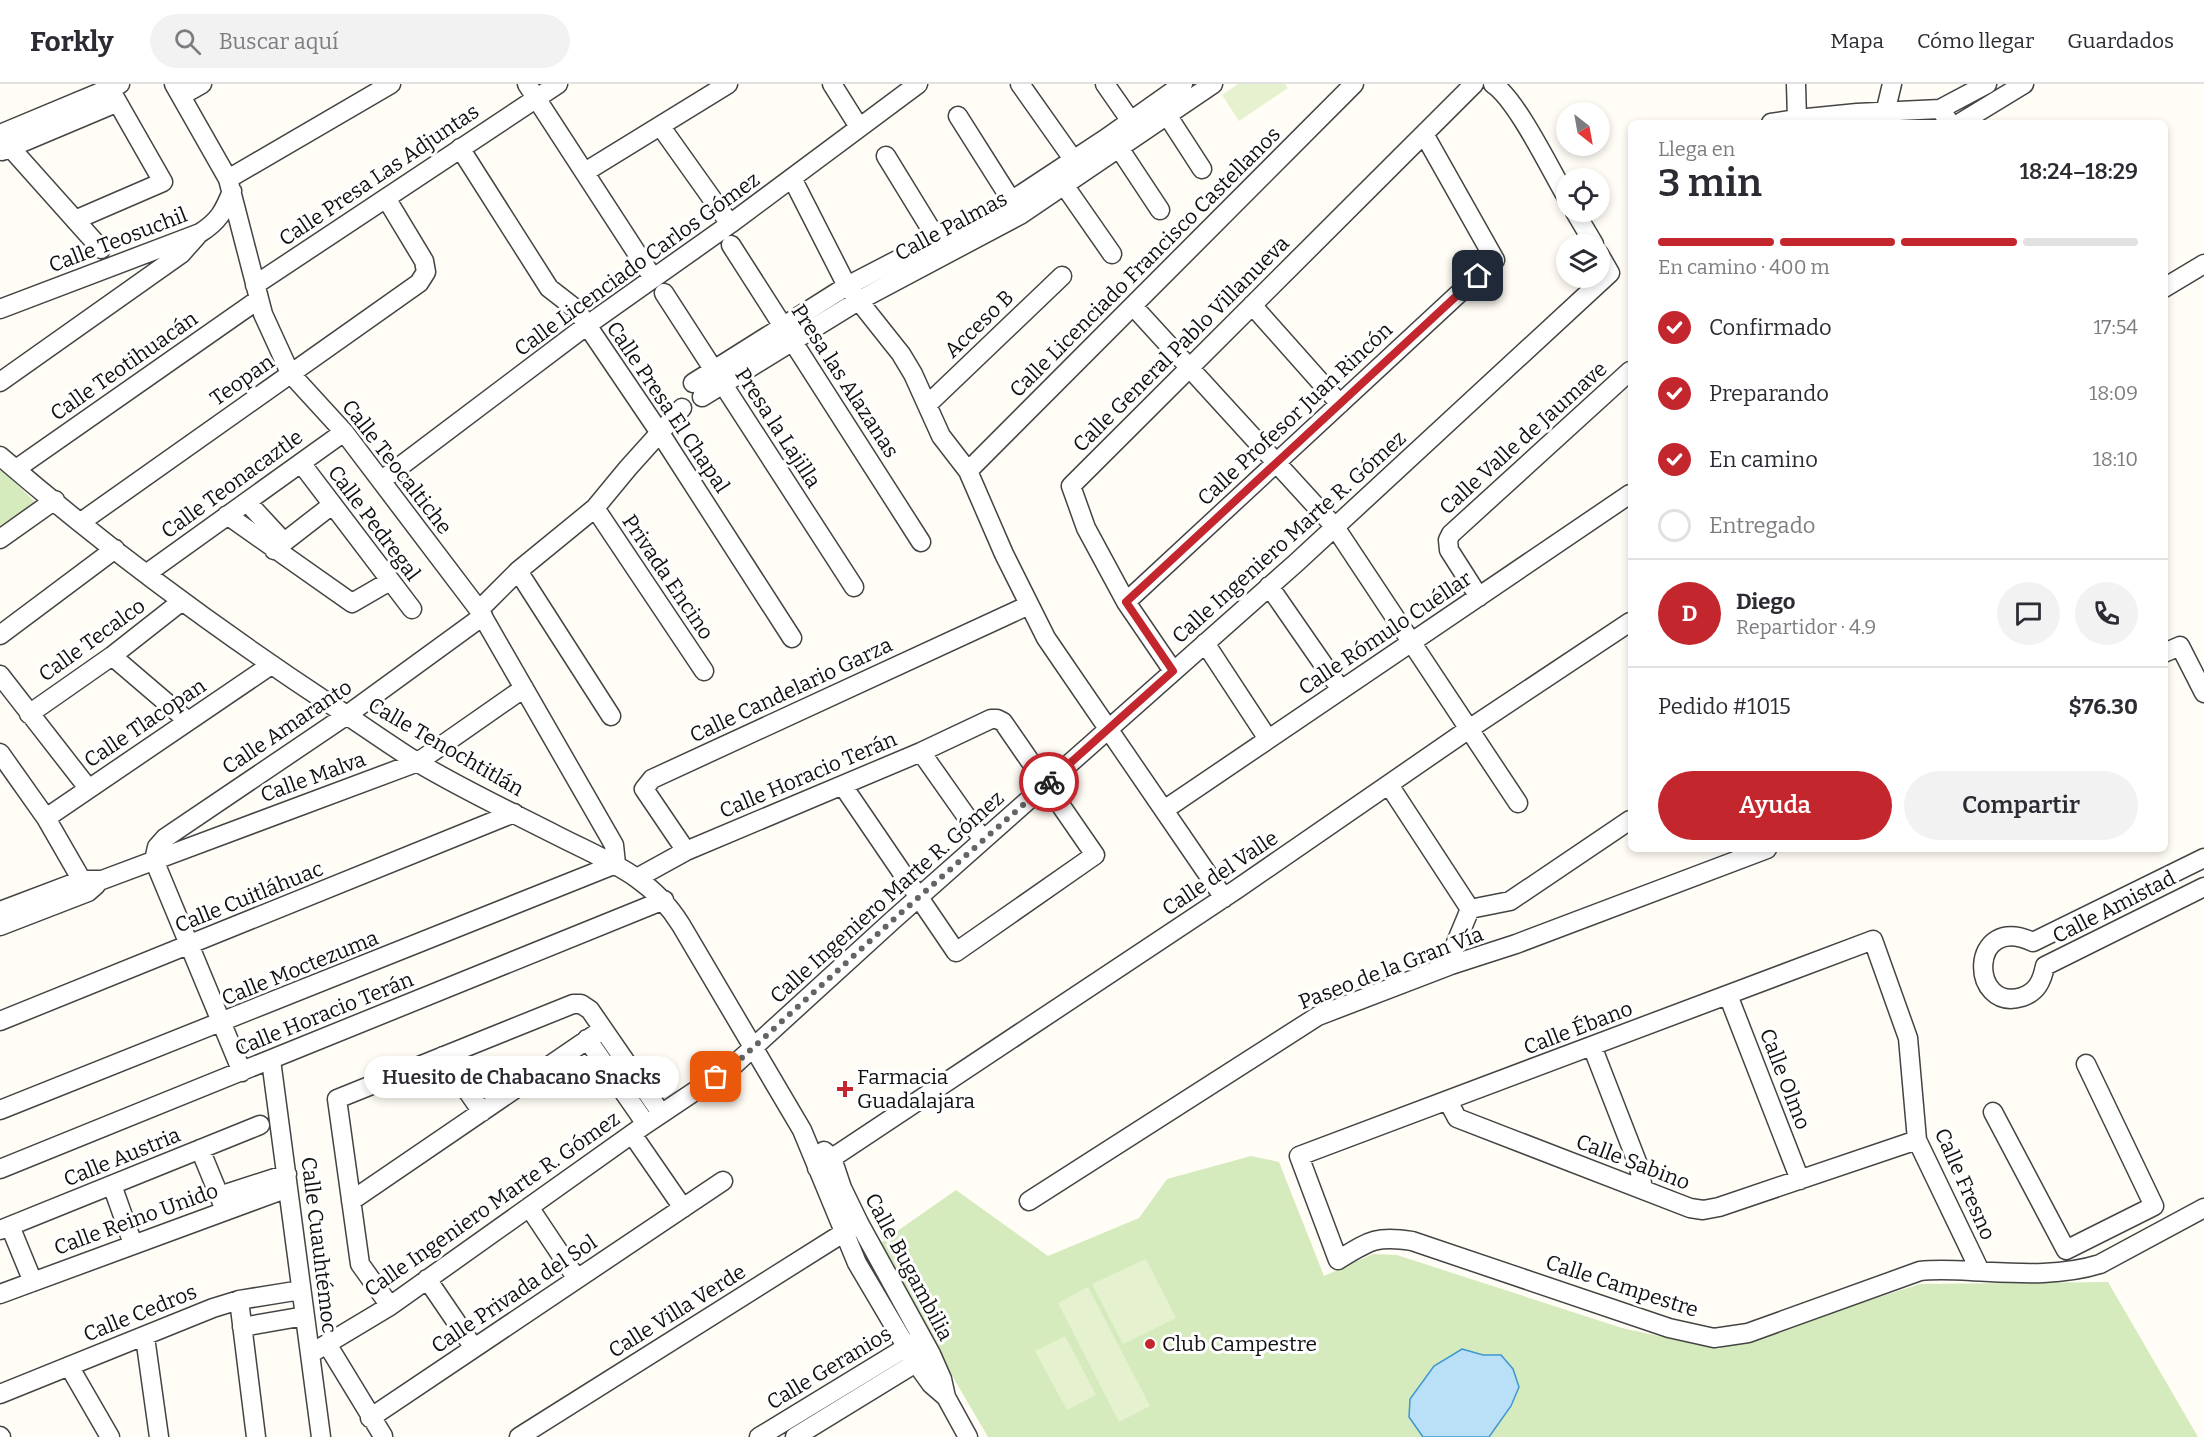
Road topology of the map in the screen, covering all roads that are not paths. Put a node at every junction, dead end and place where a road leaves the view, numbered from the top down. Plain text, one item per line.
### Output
1 (202, 84) edge
2 (391, 84) edge
3 (558, 84) edge
4 (728, 84) edge
5 (832, 84) edge
6 (918, 84) edge
7 (1020, 84) edge
8 (1105, 84) edge
9 (1213, 84) edge
10 (1354, 84) edge
11 (1474, 84) edge
12 (1493, 84) edge
13 (1796, 84) edge
14 (1892, 84) edge
15 (1987, 84) edge
16 (2024, 84) edge
17 (1189, 88) edge
18 (177, 90) edge
19 (531, 91) edge
20 (116, 92) edge
21 (1885, 113) junction
22 (958, 116) dead end
23 (1167, 116) junction
24 (1945, 116) edge
25 (1797, 119) junction
26 (1790, 120) edge
27 (1965, 120) edge
28 (661, 127) junction
29 (859, 127) junction
30 (1135, 128) junction
31 (1424, 134) junction
32 (3, 142) edge
33 (460, 148) junction
34 (1119, 148) junction
35 (886, 156) dead end
36 (1078, 166) junction
37 (1202, 169) dead end
38 (585, 172) junction
39 (792, 178) junction
40 (1556, 179) edge
41 (230, 185) junction
42 (1064, 185) junction
43 (386, 198) junction
44 (1016, 208) junction
45 (1160, 210) dead end
46 (75, 219) junction
47 (730, 224) junction
48 (200, 233) junction
49 (730, 245) dead end
50 (942, 247) junction
51 (101, 249) dead end
52 (1112, 254) dead end
53 (2204, 264) edge
54 (1062, 276) dead end
55 (658, 285) junction
56 (847, 286) junction
57 (2168, 286) edge
58 (1594, 288) edge
59 (257, 292) junction
60 (858, 301) junction
61 (1252, 305) junction
62 (1133, 306) junction
63 (0, 309) edge
64 (586, 326) junction
65 (783, 326) junction
66 (793, 342) junction
67 (1189, 368) junction
68 (713, 369) junction
69 (290, 373) junction
70 (1628, 373) edge
71 (0, 382) edge
72 (723, 385) junction
73 (1340, 404) junction
74 (927, 405) junction
75 (682, 408) dead end
76 (344, 432) junction
77 (660, 433) junction
78 (0, 456) edge
79 (300, 463) junction
80 (1276, 463) junction
81 (15, 469) junction
82 (968, 471) junction
83 (382, 480) junction
84 (1628, 495) edge
85 (55, 500) junction
86 (247, 502) junction
87 (332, 505) junction
88 (595, 508) junction
89 (227, 515) junction
90 (81, 522) junction
91 (1335, 527) junction
92 (0, 539) edge
93 (921, 542) dead end
94 (279, 546) junction
95 (115, 549) junction
96 (518, 571) junction
97 (146, 573) junction
98 (390, 581) junction
99 (1269, 586) junction
100 (854, 587) dead end
101 (1479, 597) junction
102 (182, 602) junction
103 (1126, 602) junction
104 (1029, 605) junction
105 (412, 609) dead end
106 (481, 613) junction
107 (1628, 623) edge
108 (0, 635) edge
109 (792, 638) dead end
110 (1205, 643) junction
111 (1411, 643) junction
112 (2168, 651) edge
113 (112, 656) junction
114 (271, 665) junction
115 (704, 671) dead end
116 (1173, 671) junction
117 (0, 675) edge
118 (525, 688) junction
119 (1341, 690) junction
120 (2204, 693) edge
121 (28, 714) junction
122 (346, 715) junction
123 (611, 716) dead end
124 (188, 721) junction
125 (1108, 729) junction
126 (1469, 729) junction
127 (1268, 739) junction
128 (921, 752) junction
129 (0, 753) edge
130 (418, 762) junction
131 (1047, 784) junction
132 (1389, 785) junction
133 (843, 786) junction
134 (88, 788) junction
135 (1518, 803) dead end
136 (1164, 810) junction
137 (514, 813) junction
138 (46, 818) junction
139 (1628, 821) edge
140 (983, 840) junction
141 (686, 850) junction
142 (1759, 852) edge
143 (154, 860) junction
144 (616, 864) junction
145 (2202, 864) edge
146 (638, 878) junction
147 (91, 884) junction
148 (2204, 887) edge
149 (919, 897) junction
150 (1224, 898) junction
151 (664, 900) junction
152 (1470, 909) junction
153 (0, 911) edge
154 (0, 926) edge
155 (1873, 940) joint
156 (2033, 942) junction
157 (190, 946) junction
158 (1450, 965) junction
159 (2045, 966) junction
160 (1728, 995) junction
161 (0, 1021) edge
162 (221, 1023) junction
163 (603, 1029) junction
164 (587, 1040) junction
165 (1592, 1046) junction
166 (754, 1047) junction
167 (443, 1056) junction
168 (272, 1060) junction
169 (2085, 1064) dead end
170 (242, 1072) junction
171 (1448, 1101) junction
172 (0, 1110) edge
173 (482, 1112) junction
174 (1993, 1112) dead end
175 (662, 1113) junction
176 (260, 1125) dead end
177 (639, 1129) junction
178 (1917, 1140) junction
179 (200, 1149) junction
180 (1299, 1156) joint
181 (824, 1163) junction
182 (0, 1169) edge
183 (1800, 1180) junction
184 (288, 1181) junction
185 (723, 1181) dead end
186 (112, 1185) junction
187 (1643, 1189) junction
188 (351, 1201) junction
189 (1029, 1201) dead end
190 (222, 1203) junction
191 (529, 1207) junction
192 (683, 1208) junction
193 (2204, 1208) edge
194 (2137, 1215) junction
195 (5, 1228) edge
196 (851, 1228) junction
197 (2150, 1237) junction
198 (133, 1244) junction
199 (1980, 1271) junction
200 (427, 1279) junction
201 (577, 1279) junction
202 (33, 1282) junction
203 (301, 1290) junction
204 (0, 1294) edge
205 (239, 1300) junction
206 (390, 1306) junction
207 (305, 1316) junction
208 (242, 1327) junction
209 (145, 1337) junction
210 (327, 1344) junction
211 (474, 1348) junction
212 (919, 1350) junction
213 (310, 1354) junction
214 (69, 1366) junction
215 (0, 1394) edge
216 (370, 1418) junction
217 (382, 1436) edge
218 (110, 1437) edge
219 (159, 1437) edge
220 (256, 1437) edge
221 (321, 1437) edge
222 (519, 1437) edge
223 (759, 1437) edge
224 (795, 1437) edge
225 (968, 1437) edge

1 - 18 street
2 - 41 street
3 - 19 street, Calle Presa Las Adjuntas
4 - 28 street
5 - 29 street
6 - 29 street, Calle Licenciado Carlos Gómez
7 - 36 street
8 - 30 street
9 - 17 street, Calle Palmas
10 - 62 street, Calle Licenciado Francisco Castellanos
11 - 31 street, Calle General Pablo Villanueva
12 - 40 street
13 - 25 street
14 - 21 street
15 - 24 street
16 - 27 street
17 - 23 street, Calle Palmas
17 - 30 street, Calle Palmas
18 - 41 street, Calle Teocaltiche
19 - 33 street, Calle Presa Las Adjuntas
19 - 38 street, Presa la Lajilla
20 - 32 street
20 - 46 street
21 - 24 street
21 - 25 street
22 - 44 street
23 - 30 street, Calle Palmas
23 - 37 street
25 - 26 street
28 - 38 street
28 - 47 street
29 - 39 street, Calle Licenciado Carlos Gómez
30 - 34 street, Calle Palmas
30 - 36 street, Calle Palmas
31 - 61 street, Calle General Pablo Villanueva
31 - 73 street, Calle Profesor Juan Rincón
32 - 46 street
33 - 43 street, Calle Presa Las Adjuntas
33 - 64 street, Calle Presa El Chapal
34 - 36 street, Calle Palmas
34 - 45 street
35 - 50 street
36 - 42 street, Calle Palmas
36 - 44 street, Calle Palmas
38 - 55 street, Presa la Lajilla
39 - 47 street, Calle Licenciado Carlos Gómez
39 - 56 street
41 - 48 street, Calle Teosuchil
41 - 59 street, Calle Teocaltiche
42 - 44 street, Calle Palmas
42 - 52 street
43 - 59 street, Calle Presa Las Adjuntas
43 - 69 street, Teopan
44 - 50 street, Calle Palmas
46 - 51 street
47 - 55 street, Calle Licenciado Carlos Gómez
48 - 63 street, Calle Teosuchil
48 - 71 street
49 - 65 street, Presa las Alazanas
50 - 56 street, Calle Palmas
50 - 60 street, Calle Palmas
53 - 57 street
54 - 74 street, Acceso B
55 - 64 street, Calle Licenciado Carlos Gómez
55 - 68 street, Presa la Lajilla
56 - 60 street
56 - 65 street, Calle Palmas
58 - 91 street, Calle Ingeniero Marte R. Gómez
59 - 69 street, Calle Teocaltiche
59 - 81 street, Calle Teotihuacán
60 - 66 street, Calle Palmas
60 - 74 street
61 - 67 street, Calle General Pablo Villanueva
61 - 73 street
62 - 67 street
62 - 82 street, Calle Licenciado Francisco Castellanos
64 - 77 street, Calle Presa El Chapal
64 - 83 street, Calle Licenciado Carlos Gómez
65 - 66 street, Presa las Alazanas
65 - 68 street, Calle Palmas
66 - 72 street, Calle Palmas
66 - 93 street, Presa las Alazanas
67 - 80 street
67 - 103 street, Calle General Pablo Villanueva
68 - 72 street, Presa la Lajilla
68 - 72 street, Calle Palmas
69 - 76 street, Calle Teocaltiche
69 - 90 street, Teopan
70 - 101 street, Calle Valle de Jaumave
72 - 100 street, Presa la Lajilla
73 - 80 street, Calle Profesor Juan Rincón
74 - 82 street
75 - 77 street
76 - 79 street, Calle Teonacaztle
76 - 83 street, Calle Teocaltiche
77 - 88 street, Calle Amaranto
77 - 109 street, Calle Presa El Chapal
78 - 81 street, Calle Tenochtitlán
79 - 86 street, Calle Teonacaztle
79 - 87 street, Calle Pedregal
80 - 91 street
80 - 103 street, Calle Profesor Juan Rincón
81 - 85 street, Calle Tenochtitlán
82 - 104 street
83 - 106 street, Calle Teocaltiche
84 - 101 street, Calle Rómulo Cuéllar
85 - 90 street, Calle Tenochtitlán
85 - 92 street
86 - 89 street, Calle Teonacaztle
86 - 94 street
87 - 94 street
87 - 98 street, Calle Pedregal
88 - 96 street, Calle Amaranto
88 - 115 street, Privada Encino
89 - 94 street
89 - 97 street, Calle Teonacaztle
90 - 95 street, Calle Tenochtitlán
91 - 99 street, Calle Ingeniero Marte R. Gómez
91 - 111 street
94 - 98 street
95 - 97 street, Calle Tenochtitlán
95 - 108 street
96 - 106 street, Calle Amaranto
96 - 123 street
97 - 102 street, Calle Tenochtitlán
98 - 105 street, Calle Pedregal
99 - 110 street, Calle Ingeniero Marte R. Gómez
99 - 119 street
101 - 111 street, Calle Rómulo Cuéllar
102 - 113 street, Calle Tecalco
102 - 114 street, Calle Tenochtitlán
103 - 116 street, Calle General Pablo Villanueva
104 - 125 street
104 - 141 street, Calle Candelario Garza
106 - 118 street, Calle Teocaltiche
106 - 122 street, Calle Amaranto
107 - 126 street, Calle del Valle
110 - 116 street, Calle Ingeniero Marte R. Gómez
110 - 127 street
111 - 119 street, Calle Rómulo Cuéllar
111 - 126 street
112 - 120 street
113 - 121 street, Calle Tecalco
113 - 124 street
114 - 122 street, Calle Tenochtitlán
114 - 124 street, Calle Tlacopan
116 - 125 street, Calle Ingeniero Marte R. Gómez
117 - 121 street
118 - 130 street, Calle Malva
118 - 144 street, Calle Teocaltiche
119 - 127 street, Calle Rómulo Cuéllar
121 - 134 street
122 - 130 street, Calle Tenochtitlán
122 - 143 street, Calle Amaranto
124 - 134 street, Calle Tlacopan
125 - 131 street, Calle Ingeniero Marte R. Gómez
125 - 136 street
126 - 132 street, Calle del Valle
126 - 135 street
127 - 136 street, Calle Rómulo Cuéllar
128 - 131 street, Calle Horacio Terán
128 - 133 street, Calle Horacio Terán
128 - 140 street
129 - 138 street
130 - 137 street, Calle Tenochtitlán
130 - 143 street, Calle Malva
131 - 140 street, Calle Ingeniero Marte R. Gómez
131 - 149 street
132 - 150 street, Calle del Valle
132 - 152 street
133 - 141 street, Calle Horacio Terán
133 - 149 street
134 - 138 street, Calle Tlacopan
136 - 150 street
137 - 144 street, Calle Tenochtitlán
137 - 157 street, Calle Cuitláhuac
138 - 147 street
139 - 152 street, Paseo de la Gran Vía
140 - 149 street, Calle Ingeniero Marte R. Gómez
141 - 146 street, Calle Horacio Terán
142 - 158 street, Paseo de la Gran Vía
143 - 147 street, Calle Malva
143 - 157 street
144 - 146 street, Calle Tenochtitlán
144 - 162 street, Calle Moctezuma
145 - 156 street, Calle Amistad
146 - 151 street, Calle Tenochtitlán
147 - 153 street, Calle Malva
147 - 154 street, Calle Malva
148 - 159 street, Calle Amistad
149 - 166 street, Calle Ingeniero Marte R. Gómez
150 - 181 street, Calle del Valle
151 - 166 street, Calle Tenochtitlán
151 - 168 street, Calle Horacio Terán
152 - 158 street
155 - 160 street, Calle Ébano
155 - 178 street, Calle Fresno
156 - 159 street
156 - 159 street, Calle Amistad
157 - 161 street, Calle Cuitláhuac
157 - 162 street
158 - 189 street, Paseo de la Gran Vía
160 - 165 street, Calle Ébano
160 - 183 street, Calle Olmo
162 - 170 street
162 - 172 street, Calle Moctezuma
163 - 164 street
163 - 167 street
163 - 175 street
164 - 173 street
164 - 177 street
165 - 171 street, Calle Ébano
165 - 187 street
166 - 175 street, Calle Ingeniero Marte R. Gómez
166 - 181 street, Calle Tenochtitlán
167 - 173 street
167 - 188 street
168 - 170 street, Calle Horacio Terán
168 - 184 street, Calle Cuauhtémoc
169 - 194 street
170 - 182 street, Calle Horacio Terán
171 - 180 street, Calle Ébano
171 - 187 street, Calle Sabino
173 - 188 street
174 - 194 street
175 - 177 street, Calle Ingeniero Marte R. Gómez
176 - 179 street, Calle Austria
177 - 191 street, Calle Ingeniero Marte R. Gómez
177 - 192 street
178 - 183 street, Calle Sabino
178 - 199 street, Calle Fresno
179 - 186 street, Calle Austria
179 - 190 street
180 - 199 street, Calle Campestre
181 - 196 street, Calle Bugambilia
183 - 187 street, Calle Sabino
184 - 190 street, Calle Reino Unido
184 - 203 street, Calle Cuauhtémoc
185 - 192 street, Calle Privada del Sol
186 - 195 street, Calle Austria
186 - 198 street
188 - 206 street
190 - 198 street, Calle Reino Unido
191 - 200 street, Calle Ingeniero Marte R. Gómez
191 - 201 street
192 - 201 street, Calle Privada del Sol
193 - 197 street, Calle Campestre
194 - 197 street
195 - 202 street
196 - 212 street, Calle Bugambilia
196 - 222 street, Calle Villa Verde
197 - 199 street, Calle Campestre
198 - 202 street, Calle Reino Unido
200 - 206 street, Calle Ingeniero Marte R. Gómez
200 - 211 street
201 - 211 street, Calle Privada del Sol
202 - 204 street, Calle Reino Unido
203 - 205 street, Calle Cedros
203 - 207 street, Calle Cuauhtémoc
205 - 208 street
205 - 209 street, Calle Cedros
206 - 210 street, Calle Ingeniero Marte R. Gómez
207 - 208 street
207 - 213 street, Calle Cuauhtémoc
208 - 220 street
209 - 214 street, Calle Cedros
209 - 219 street
210 - 213 street, Calle Ingeniero Marte R. Gómez
210 - 216 street
211 - 216 street, Calle Privada del Sol
212 - 223 street, Calle Geranios
212 - 224 street, Calle Geranios
212 - 225 street, Calle Bugambilia
213 - 221 street, Calle Cuauhtémoc
214 - 215 street, Calle Cedros
214 - 218 street
216 - 217 street

